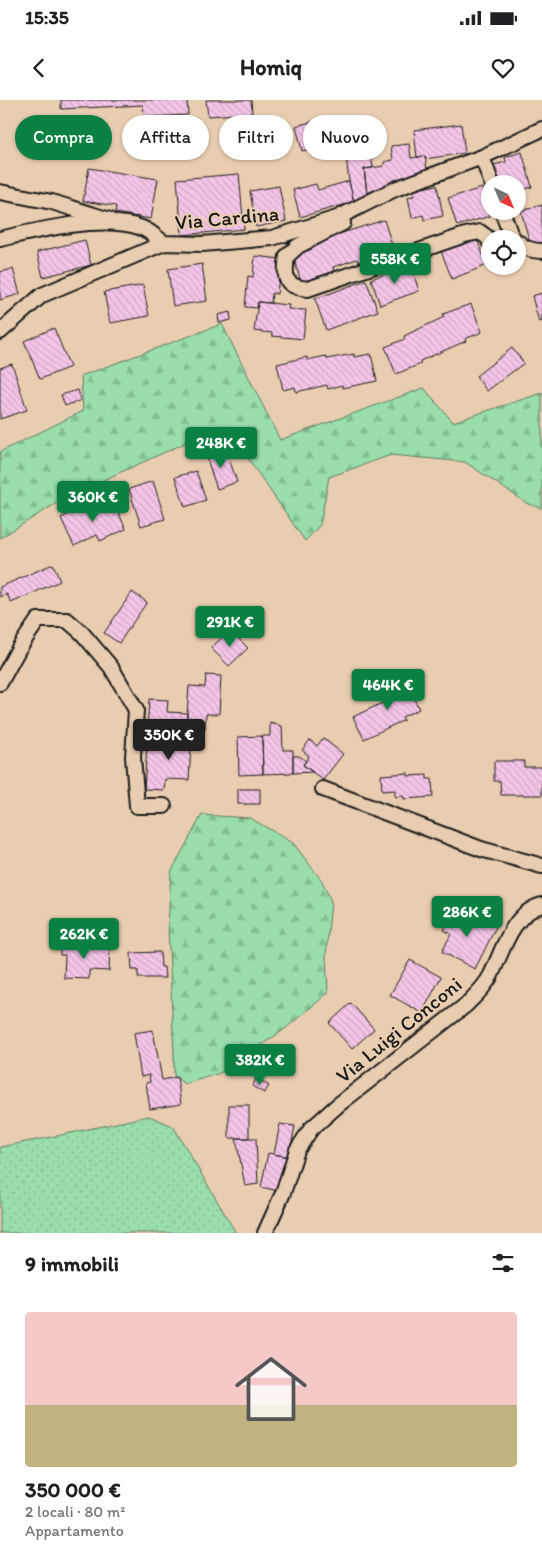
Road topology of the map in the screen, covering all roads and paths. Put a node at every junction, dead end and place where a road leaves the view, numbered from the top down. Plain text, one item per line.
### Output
1 (542, 129) edge
2 (482, 157) junction
3 (489, 175) edge
4 (418, 181) junction
5 (0, 192) edge
6 (118, 222) junction
7 (481, 233) edge
8 (0, 239) edge
9 (164, 243) junction
10 (526, 248) edge
11 (542, 250) edge
12 (0, 332) edge
13 (0, 683) edge
14 (323, 790) dead end
15 (164, 806) dead end
16 (542, 866) edge
17 (542, 905) edge
18 (266, 1233) edge

1 - 2 street, Via Cardina
2 - 3 street
2 - 4 street, Via Cardina
4 - 7 street
4 - 9 street, Via Cardina
5 - 6 street
6 - 8 street
6 - 9 street
9 - 12 street
10 - 11 street
13 - 15 street
14 - 16 street
17 - 18 street, Via Luigi Conconi

